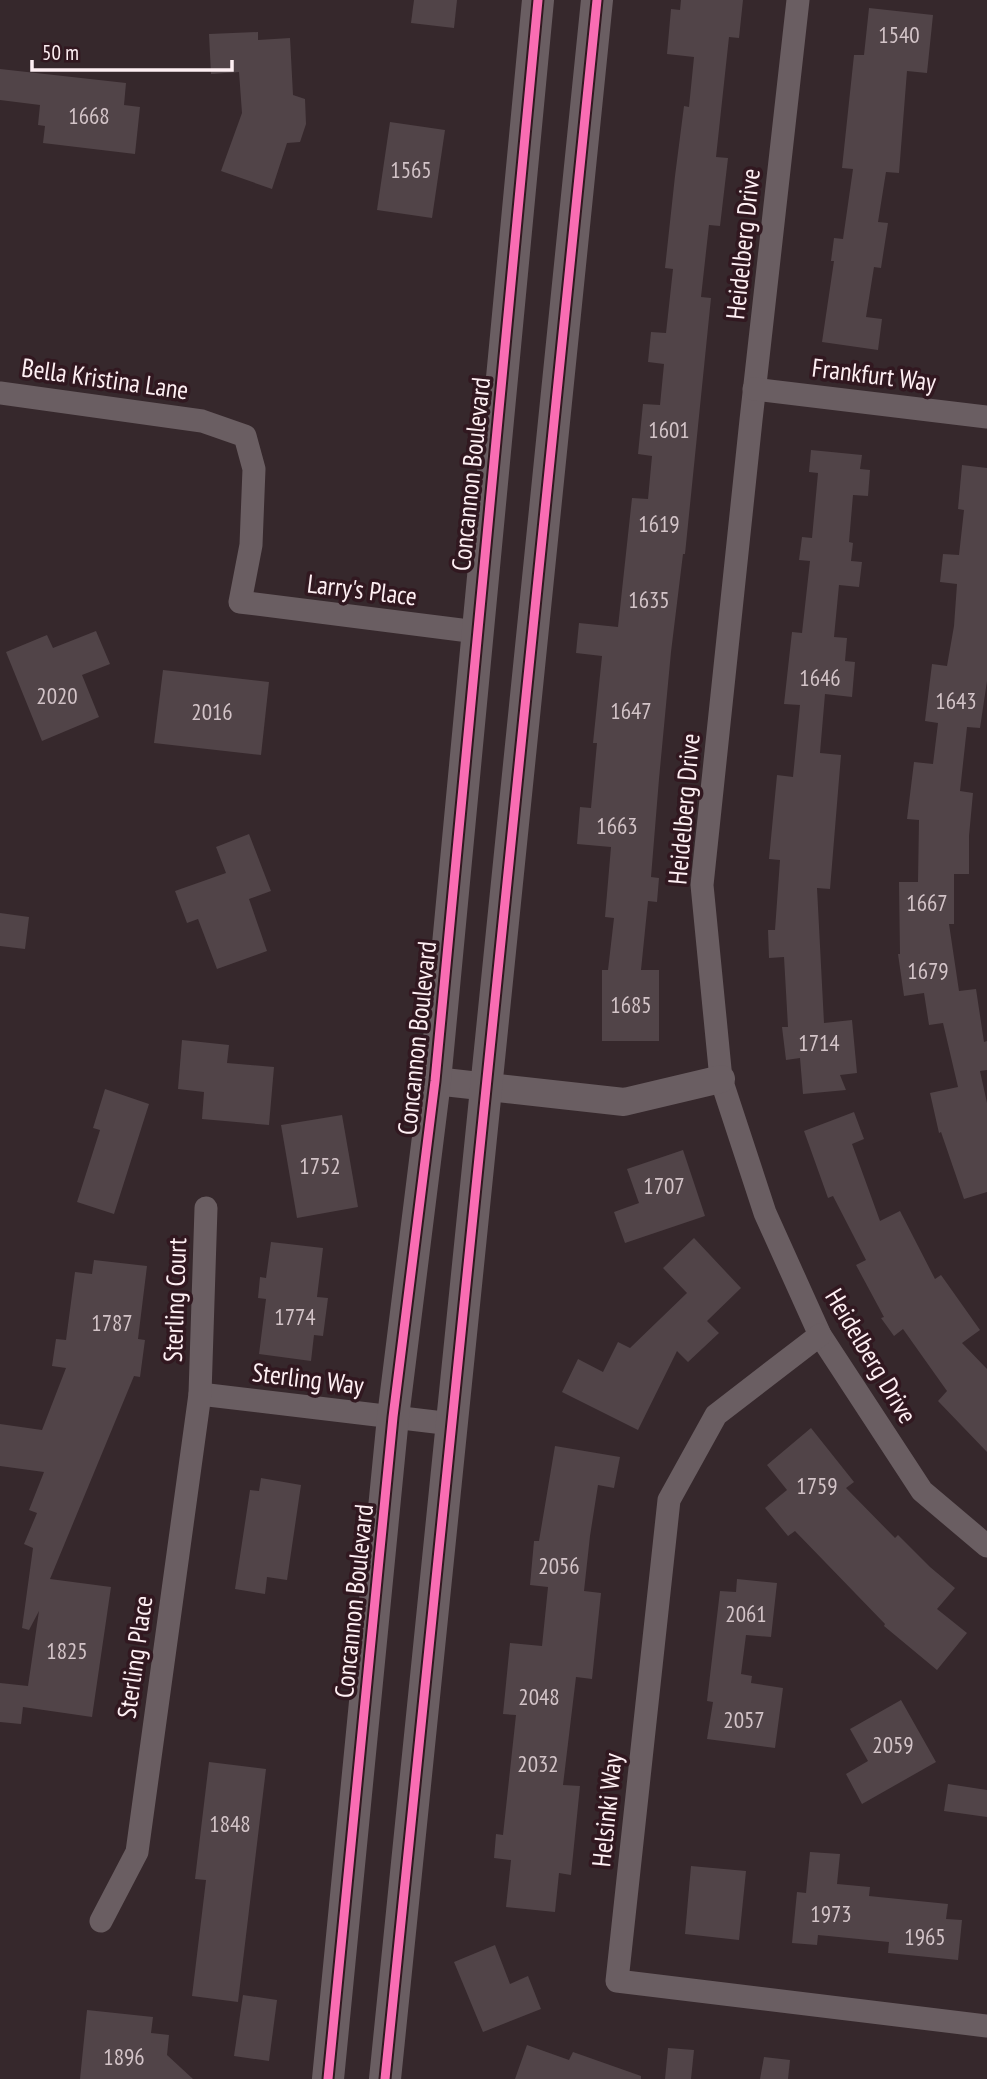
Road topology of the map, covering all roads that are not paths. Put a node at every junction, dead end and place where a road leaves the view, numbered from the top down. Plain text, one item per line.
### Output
1 (538, 0) edge
2 (597, 0) edge
3 (798, 0) edge
4 (754, 388) junction
5 (0, 394) edge
6 (987, 417) edge
7 (240, 602) joint
8 (477, 632) junction
9 (721, 1079) junction
10 (435, 1081) junction
11 (488, 1086) junction
12 (206, 1208) dead end
13 (820, 1335) junction
14 (200, 1394) junction
15 (393, 1417) junction
16 (452, 1424) junction
17 (987, 1546) edge
18 (101, 1920) dead end
19 (987, 2026) edge
20 (328, 2079) edge
21 (386, 2079) edge

1 - 8 main road, Concannon Boulevard
2 - 11 main road
3 - 4 street, Heidelberg Drive
4 - 6 street, Frankfurt Way
4 - 9 street, Heidelberg Drive
5 - 7 street, Bella Kristina Lane
7 - 8 street, Larry's Place
8 - 10 main road, Concannon Boulevard
9 - 11 street
9 - 13 street, Heidelberg Drive
10 - 11 street
10 - 15 main road, Concannon Boulevard
11 - 16 main road
12 - 14 street, Sterling Court
13 - 17 street, Heidelberg Drive
13 - 19 street, Helsinki Way
14 - 15 street, Sterling Way
14 - 18 street, Sterling Place
15 - 16 street, Sterling Way
15 - 20 main road, Concannon Boulevard
16 - 21 main road

